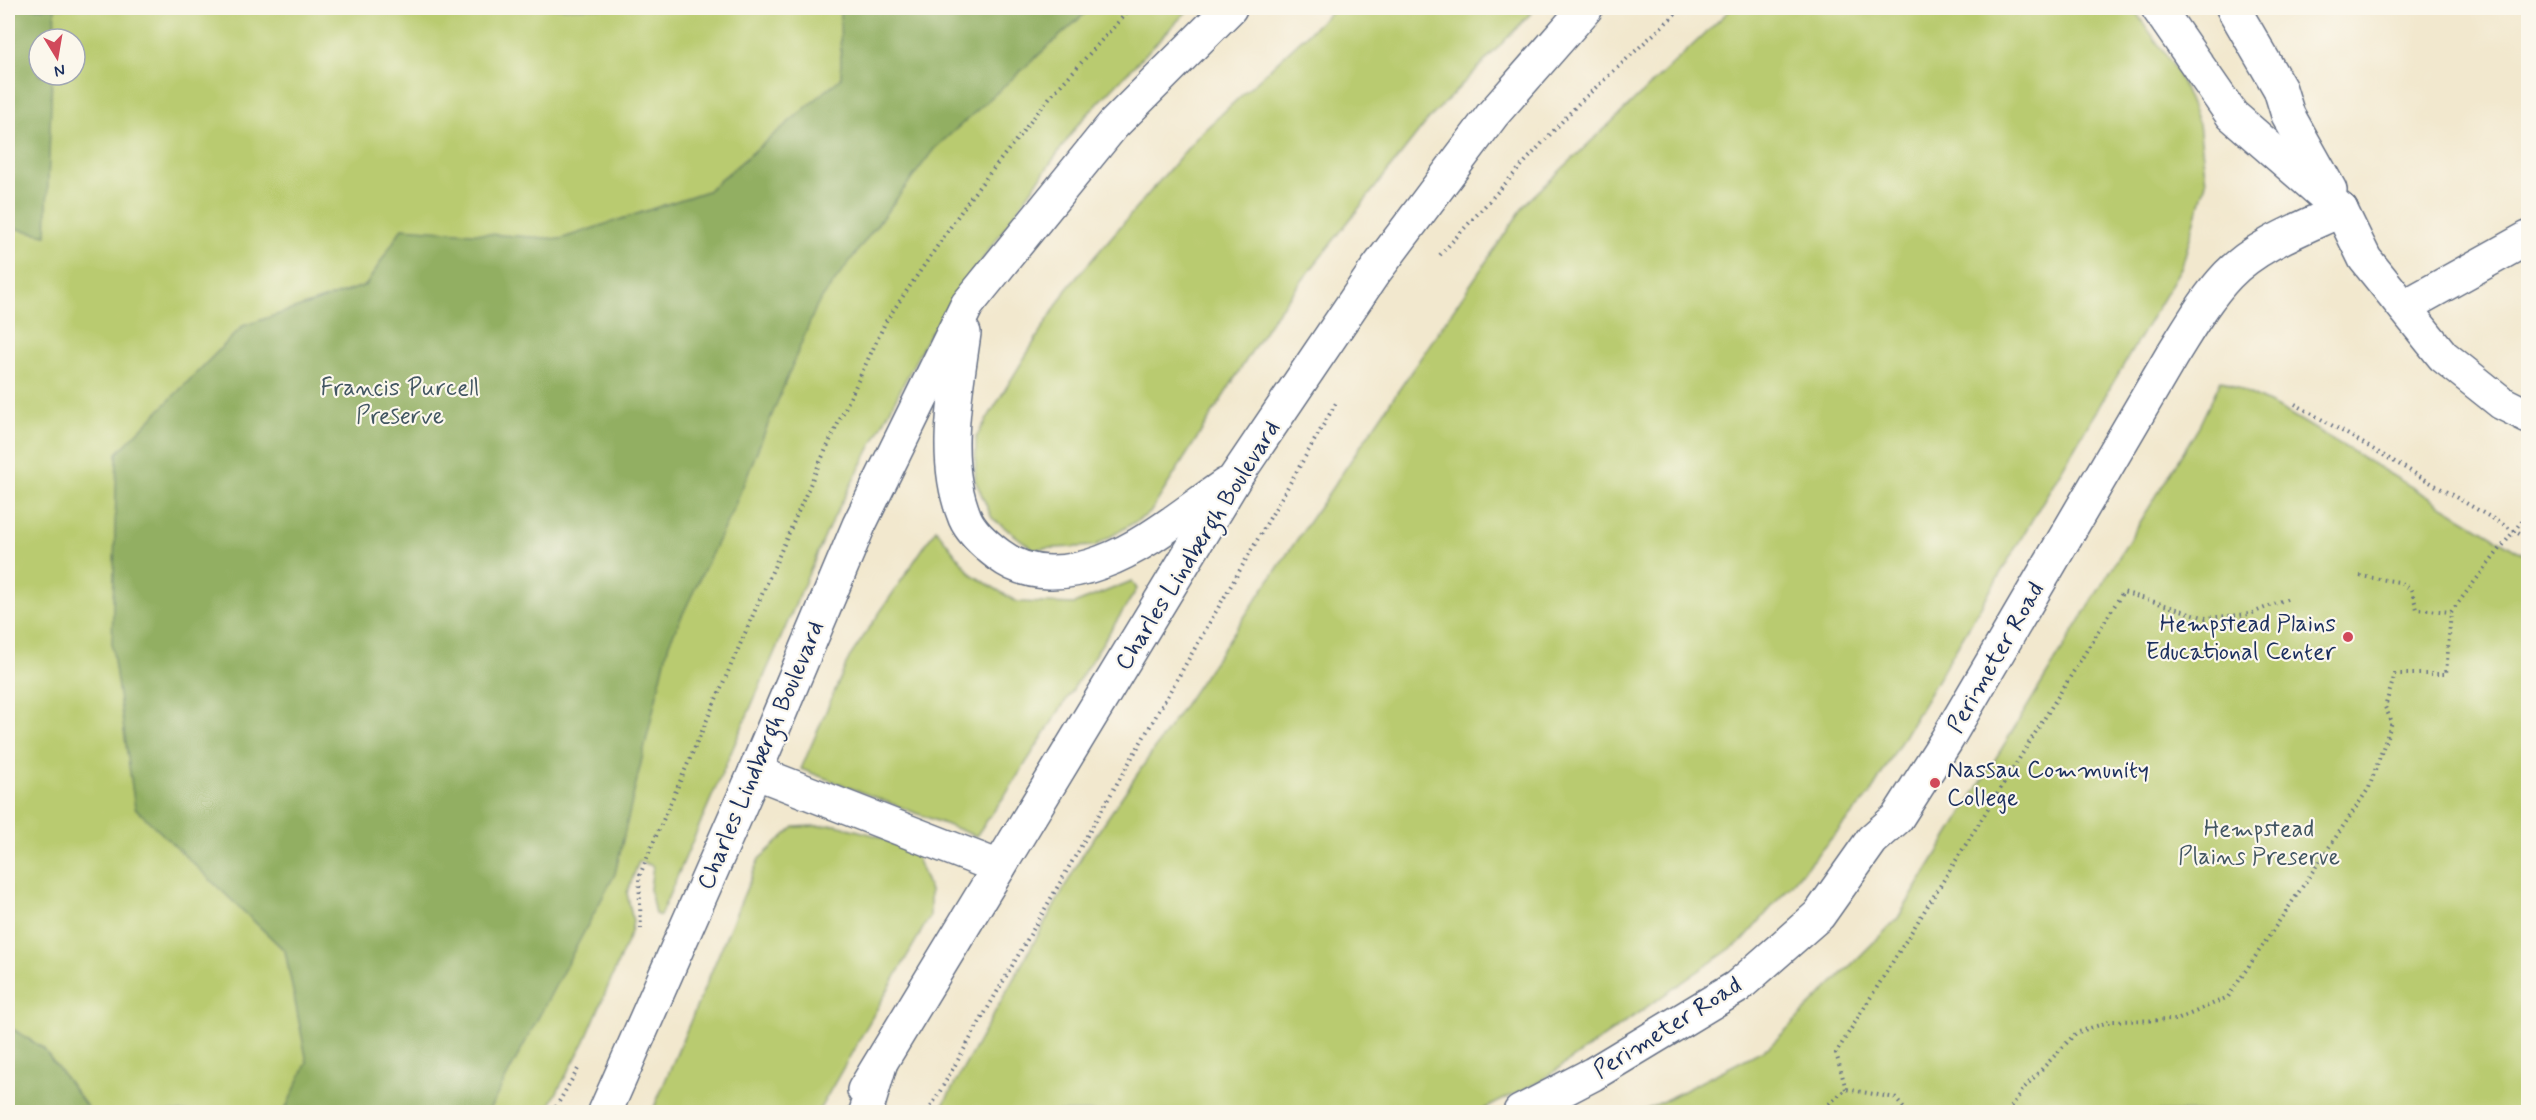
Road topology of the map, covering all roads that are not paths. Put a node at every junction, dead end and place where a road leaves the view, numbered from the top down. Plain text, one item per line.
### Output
1 (1230, 8) edge
2 (1586, 8) edge
3 (2158, 8) edge
4 (2233, 8) edge
5 (2341, 210) junction
6 (2529, 238) edge
7 (968, 305) junction
8 (2404, 307) junction
9 (2529, 416) edge
10 (1235, 478) junction
11 (755, 772) junction
12 (999, 867) junction
13 (880, 1065) junction
14 (605, 1113) edge
15 (851, 1113) edge
16 (866, 1113) edge
17 (1520, 1113) edge

1 - 7 main road, Charles Lindbergh Boulevard
2 - 10 main road, Charles Lindbergh Boulevard
3 - 5 main road
4 - 5 main road
5 - 8 main road
5 - 17 main road, Perimeter Road
6 - 8 main road
7 - 10 main road
7 - 11 main road, Charles Lindbergh Boulevard
8 - 9 main road
10 - 12 main road, Charles Lindbergh Boulevard
11 - 12 main road
11 - 14 main road, Charles Lindbergh Boulevard
12 - 13 main road, Charles Lindbergh Boulevard
13 - 15 main road, Charles Lindbergh Boulevard
13 - 16 main road

